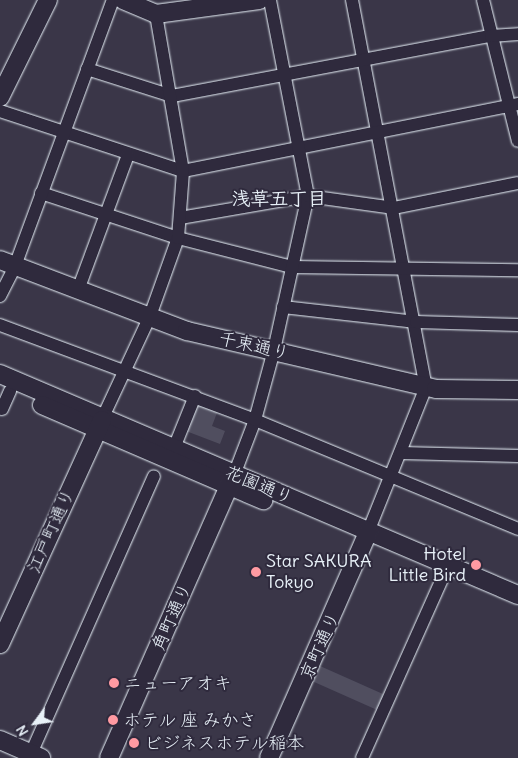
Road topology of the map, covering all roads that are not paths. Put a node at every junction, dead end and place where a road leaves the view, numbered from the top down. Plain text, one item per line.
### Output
1 (36, 0) edge
2 (48, 0) edge
3 (113, 0) edge
4 (123, 0) edge
5 (259, 0) edge
6 (270, 0) edge
7 (352, 0) edge
8 (483, 0) edge
9 (156, 14) junction
10 (518, 34) edge
11 (491, 36) junction
12 (365, 62) junction
13 (87, 69) junction
14 (0, 73) edge
15 (284, 77) junction
16 (172, 96) junction
17 (0, 97) edge
18 (514, 105) edge
19 (0, 111) edge
20 (64, 132) junction
21 (379, 132) junction
22 (518, 141) edge
23 (299, 148) junction
24 (128, 155) junction
25 (183, 171) junction
26 (518, 183) edge
27 (41, 193) junction
28 (308, 196) junction
29 (394, 208) junction
30 (105, 214) junction
31 (180, 218) junction
32 (178, 238) junction
33 (7, 262) edge
34 (292, 267) junction
35 (405, 269) junction
36 (518, 270) edge
37 (78, 290) junction
38 (0, 296) edge
39 (283, 307) junction
40 (150, 316) junction
41 (416, 322) junction
42 (0, 325) edge
43 (518, 325) edge
44 (274, 350) junction
45 (125, 369) junction
46 (0, 374) edge
47 (426, 387) junction
48 (10, 388) edge
49 (518, 390) edge
50 (196, 396) junction
51 (2, 409) dead end
52 (255, 420) junction
53 (100, 423) junction
54 (174, 448) junction
55 (402, 453) junction
56 (518, 456) edge
57 (154, 476) dead end
58 (391, 477) junction
59 (232, 481) junction
60 (518, 528) edge
61 (366, 538) junction
62 (444, 575) junction
63 (518, 595) edge
64 (518, 605) edge
65 (0, 644) edge
66 (0, 740) edge
67 (34, 757) edge
68 (109, 758) edge
69 (269, 758) edge
70 (362, 758) edge

1 - 14 street
2 - 17 street
3 - 13 street
4 - 9 street
5 - 9 street
6 - 15 street
7 - 12 street
8 - 11 street
9 - 16 street
10 - 11 street
11 - 12 street
11 - 18 street
12 - 15 street
12 - 21 street
13 - 16 street
13 - 20 street
15 - 16 street
15 - 23 street
16 - 25 street
18 - 21 street
18 - 22 street
19 - 20 street
20 - 24 street
20 - 27 street
21 - 23 street
21 - 29 street
23 - 25 street
23 - 28 street
24 - 25 street
24 - 30 street
25 - 31 street
26 - 29 street
27 - 30 street
27 - 33 street
28 - 29 street
28 - 31 street
28 - 34 street
29 - 35 street
30 - 32 street
30 - 37 street
31 - 32 street
32 - 34 street
32 - 40 street
33 - 37 street, 千束通り
33 - 38 street
34 - 35 street
34 - 39 street
35 - 36 street
35 - 41 street
37 - 40 street, 千束通り
39 - 41 street
39 - 44 street
40 - 44 street, 千束通り
40 - 45 street
41 - 43 street
41 - 47 street
42 - 45 street
44 - 47 street, 千束通り
44 - 52 street
45 - 50 street
45 - 53 street
46 - 48 street, 花園通り
47 - 49 street, 千束通り
47 - 55 street
48 - 51 street
48 - 53 street, 花園通り
50 - 52 street
50 - 54 street
52 - 58 street
52 - 59 street
53 - 54 street, 花園通り
53 - 59 street, 花園通り
53 - 65 street, 江戸町通り
54 - 59 street, 花園通り
55 - 56 street
55 - 58 street
57 - 67 street
58 - 60 street
58 - 61 street
59 - 61 street, 花園通り
59 - 68 street, 角町通り
61 - 62 street, 花園通り
61 - 63 street, 花園通り
61 - 69 street, 京町通り
62 - 64 street, 花園通り
62 - 70 street
66 - 67 street

